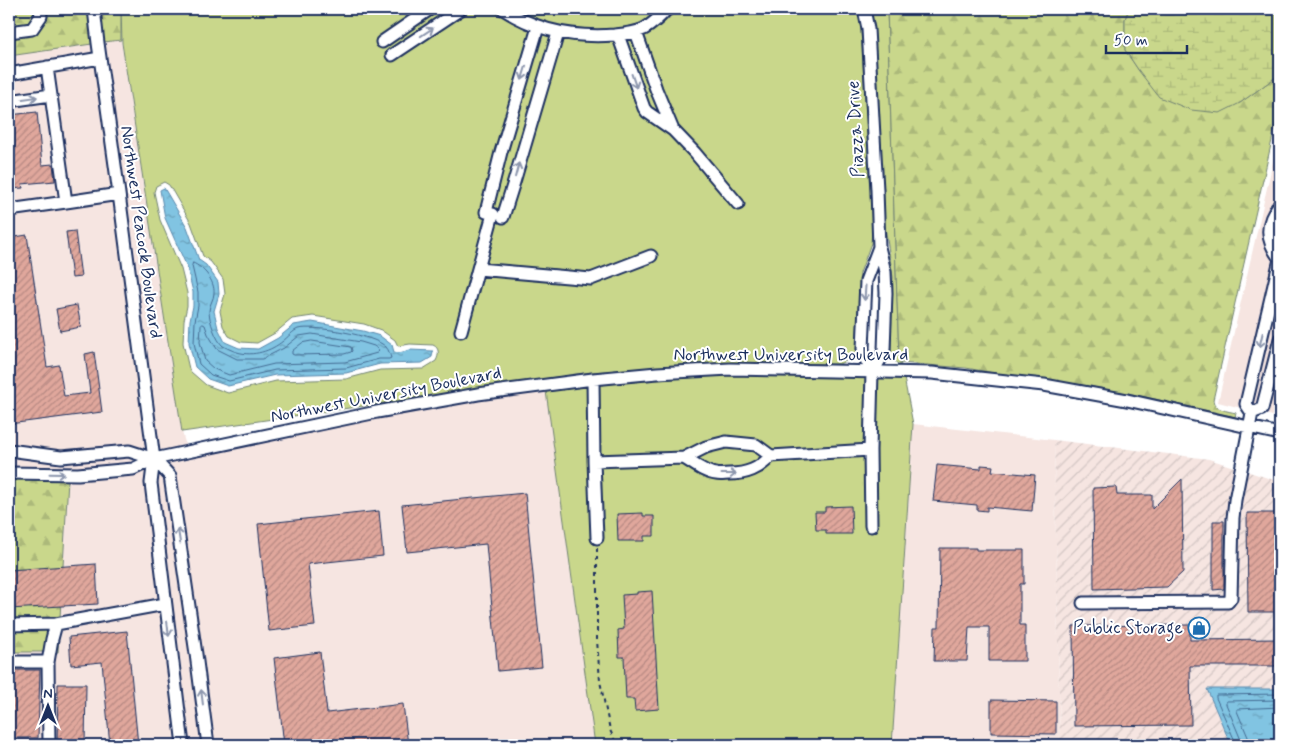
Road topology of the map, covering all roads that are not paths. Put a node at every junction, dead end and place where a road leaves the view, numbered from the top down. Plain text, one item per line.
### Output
1 (40, 9) edge
2 (94, 9) edge
3 (430, 9) edge
4 (461, 9) edge
5 (503, 9) edge
6 (667, 9) edge
7 (864, 9) edge
8 (538, 27) junction
9 (9, 32) edge
10 (558, 32) junction
11 (636, 32) junction
12 (618, 35) junction
13 (382, 42) dead end
14 (392, 55) dead end
15 (100, 58) junction
16 (47, 67) junction
17 (9, 74) edge
18 (51, 95) junction
19 (9, 101) edge
20 (673, 130) junction
21 (119, 194) junction
22 (66, 202) junction
23 (738, 204) dead end
24 (1280, 204) edge
25 (9, 210) edge
26 (494, 214) junction
27 (878, 247) junction
28 (651, 256) dead end
29 (1280, 259) edge
30 (478, 269) junction
31 (461, 331) dead end
32 (1280, 339) edge
33 (872, 372) junction
34 (593, 379) junction
35 (1252, 414) junction
36 (1249, 426) junction
37 (1280, 434) edge
38 (9, 450) edge
39 (870, 450) junction
40 (771, 456) junction
41 (684, 458) junction
42 (154, 459) junction
43 (594, 461) junction
44 (9, 473) edge
45 (871, 526) dead end
46 (597, 538) road end
47 (1083, 603) dead end
48 (165, 604) junction
49 (56, 624) junction
50 (9, 625) edge
51 (9, 662) edge
52 (48, 662) junction
53 (49, 745) edge
54 (183, 745) edge
55 (208, 745) edge

1 - 9 street
2 - 15 street, Northwest Peacock Boulevard
3 - 13 street
14 -> 4 street
5 - 8 street
6 - 11 street
7 - 27 street, Piazza Drive
8 - 10 street
8 -> 26 street
10 - 12 street
26 -> 10 street
11 - 12 street
11 - 20 street
12 -> 20 street
15 - 16 street
15 - 21 street, Northwest Peacock Boulevard
16 - 17 street
16 - 18 street
19 -> 18 street
18 - 22 street
20 - 23 street
21 - 22 street
21 - 42 street, Northwest Peacock Boulevard
22 - 25 street
24 - 29 street
26 - 30 street
27 -> 33 street, Piazza Drive
27 - 33 street, Piazza Drive
28 - 30 street
29 -> 35 street
30 - 31 street
32 - 35 street
33 - 34 street, Northwest University Boulevard
33 - 36 street, Northwest University Boulevard
33 - 39 street
34 - 42 street, Northwest University Boulevard
34 - 43 street
35 - 36 street
36 - 37 street, Northwest University Boulevard
36 - 47 street
38 - 42 street
39 - 40 street
39 - 45 street
40 - 41 street
41 -> 40 street
41 - 43 street
44 -> 42 street, Northwest University Boulevard
42 - 48 street, Northwest Peacock Boulevard
55 -> 42 street
43 - 46 street
48 - 49 street
48 -> 54 street, Northwest Peacock Boulevard
49 - 50 street
49 - 52 street
51 - 52 street
52 - 53 street

